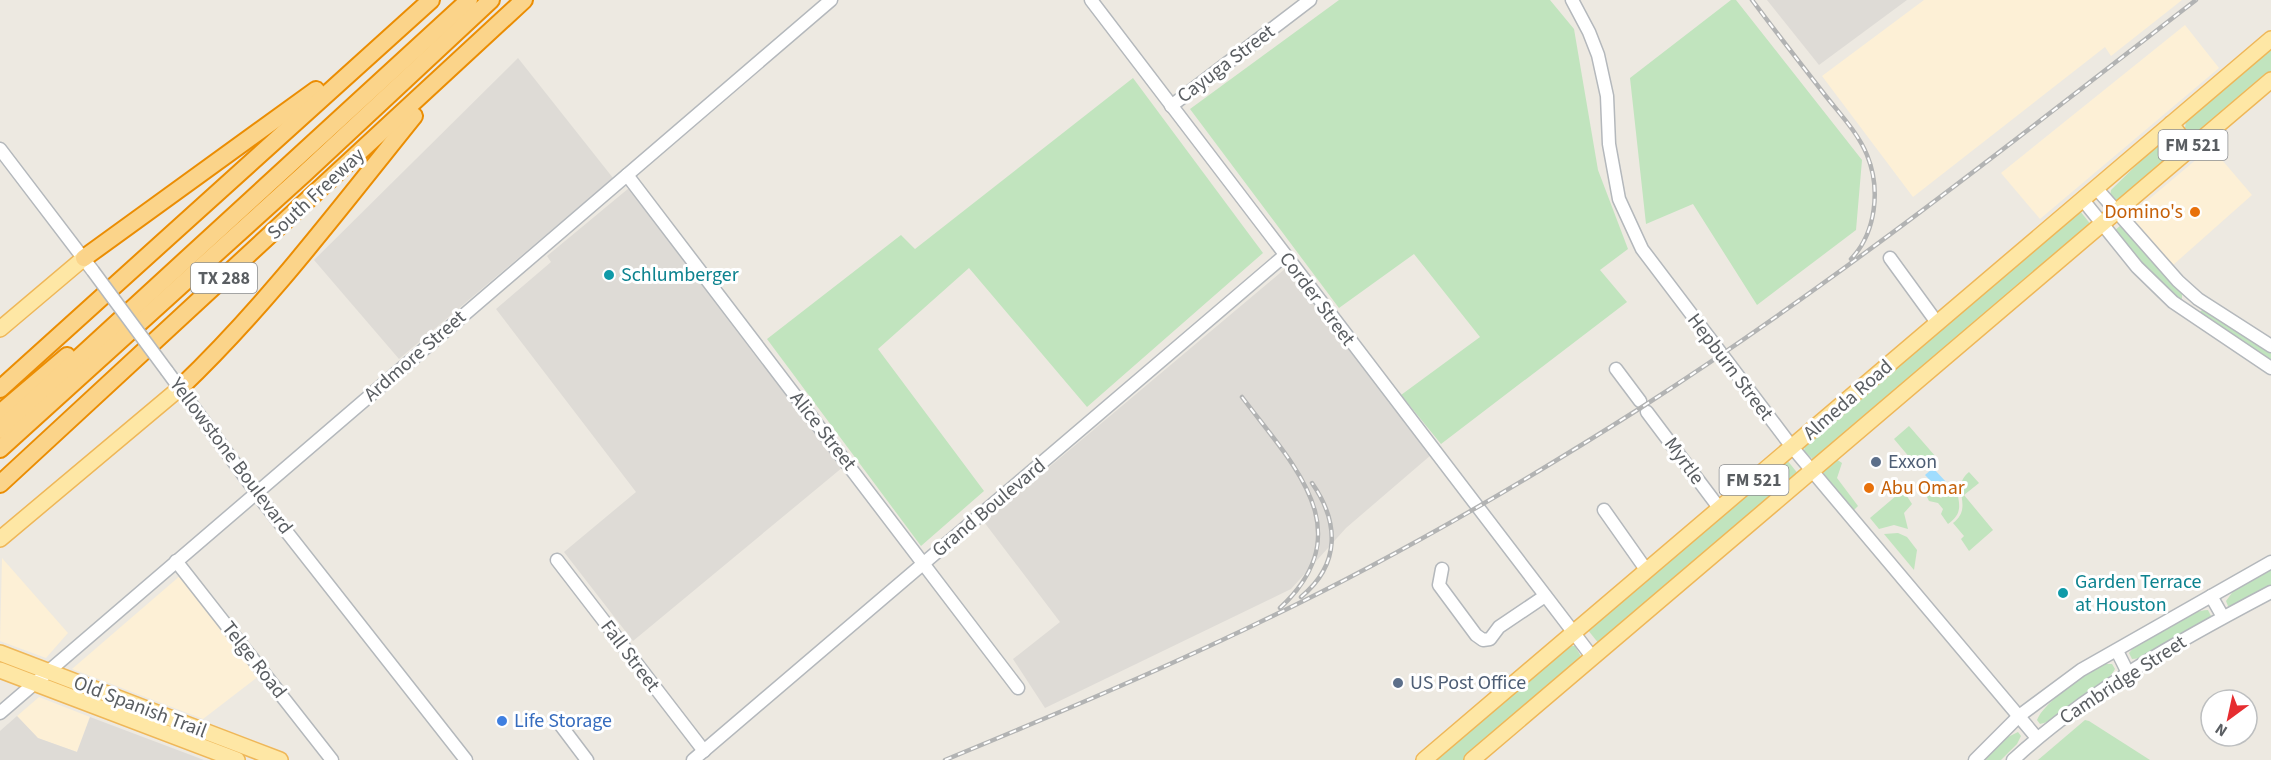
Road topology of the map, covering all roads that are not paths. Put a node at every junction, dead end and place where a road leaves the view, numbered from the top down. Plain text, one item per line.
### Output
1 (430, 0) edge
2 (469, 0) edge
3 (491, 0) edge
4 (524, 0) edge
5 (831, 0) edge
6 (1091, 0) edge
7 (1310, 0) edge
8 (1572, 0) edge
9 (403, 25) junction
10 (2271, 39) edge
11 (448, 73) junction
12 (2271, 80) edge
13 (1171, 106) junction
14 (2171, 124) junction
15 (2189, 148) junction
16 (0, 149) edge
17 (299, 169) junction
18 (627, 175) junction
19 (2096, 188) junction
20 (2083, 200) junction
21 (2117, 212) junction
22 (2103, 224) junction
23 (1284, 256) junction
24 (1890, 258) dead end
25 (88, 264) junction
26 (2198, 299) junction
27 (2189, 314) junction
28 (1938, 324) junction
29 (0, 329) edge
30 (2271, 346) edge
31 (2271, 368) edge
32 (1616, 369) dead end
33 (180, 388) junction
34 (0, 389) edge
35 (0, 413) edge
36 (0, 430) edge
37 (1792, 447) junction
38 (0, 449) edge
39 (0, 460) edge
40 (1813, 471) junction
41 (0, 484) edge
42 (256, 492) junction
43 (1604, 510) dead end
44 (1720, 510) junction
45 (0, 539) edge
46 (557, 560) dead end
47 (176, 561) junction
48 (2271, 562) edge
49 (922, 565) junction
50 (1442, 569) dead end
51 (1647, 571) junction
52 (2271, 592) edge
53 (2211, 596) junction
54 (1537, 599) junction
55 (2223, 617) junction
56 (1574, 634) junction
57 (2116, 651) junction
58 (0, 653) edge
59 (1593, 658) junction
60 (0, 670) edge
61 (48, 672) junction
62 (2128, 673) junction
63 (34, 683) junction
64 (1018, 688) dead end
65 (0, 713) edge
66 (2019, 716) junction
67 (151, 719) junction
68 (556, 719) dead end
69 (2037, 738) junction
70 (704, 751) junction
71 (271, 758) edge
72 (237, 760) edge
73 (332, 760) edge
74 (466, 760) edge
75 (587, 760) edge
76 (693, 760) edge
77 (1424, 760) edge
78 (1472, 760) edge
79 (1975, 760) edge
80 (2013, 760) edge

1 - 9 highway
2 - 17 highway
3 - 17 highway
4 - 11 highway, South Freeway / TX 288
5 - 18 street, Ardmore Street
6 - 13 street, Corder Street
7 - 13 street, Cayuga Street
8 - 37 street, Hepburn Street
9 - 25 highway
9 - 34 highway
10 - 14 main road, Almeda Road / FM 521
11 - 33 highway
11 - 41 highway, South Freeway / TX 288
12 - 15 main road, Almeda Road / FM 521
13 - 23 street, Corder Street
14 - 15 main road
14 - 19 main road, Almeda Road / FM 521
15 - 21 main road, Almeda Road / FM 521
16 - 25 street, Yellowstone Boulevard
17 - 35 highway
17 - 36 highway
17 - 38 highway
17 - 39 highway
18 - 42 street, Ardmore Street
18 - 49 street, Alice Street
19 - 20 main road, Almeda Road / FM 521
19 - 21 street
20 - 22 street
20 - 28 main road, Almeda Road / FM 521
21 - 22 main road, Almeda Road / FM 521
21 - 26 street
22 - 27 street
22 - 40 main road, Almeda Road / FM 521
23 - 49 street, Grand Boulevard
23 - 54 street, Corder Street
24 - 28 street
25 - 29 main road
25 - 33 street, Yellowstone Boulevard, bridge
26 - 27 street
26 - 30 street
27 - 31 street
28 - 37 main road, Almeda Road / FM 521
32 - 44 street, Myrtle
33 - 42 street, Yellowstone Boulevard
33 - 45 main road
37 - 40 street, Hepburn Street
37 - 44 main road, Almeda Road / FM 521
40 - 59 main road, Almeda Road / FM 521
40 - 66 street, Hepburn Street
42 - 47 street, Ardmore Street
42 - 74 street, Yellowstone Boulevard
43 - 51 street
44 - 51 main road, Almeda Road / FM 521
46 - 70 street, Fall Street
47 - 61 street, Ardmore Street
47 - 73 street, Telge Road
48 - 53 street, Cambridge Street
49 - 64 street, Alice Street
49 - 70 street, Grand Boulevard
50 - 54 street
51 - 56 main road, Almeda Road / FM 521
52 - 55 street, Cambridge Street
53 - 55 street
53 - 57 street, Cambridge Street
54 - 56 street, Corder Street
55 - 62 street, Cambridge Street
56 - 59 street, Corder Street
56 - 77 main road, Almeda Road / FM 521
57 - 62 street
57 - 66 street, Cambridge Street
58 - 61 main road, Old Spanish Trail
59 - 78 main road, Almeda Road / FM 521
60 - 63 main road, Old Spanish Trail
61 - 63 street, Ardmore Street
61 - 67 main road, Old Spanish Trail
62 - 69 street, Cambridge Street
63 - 65 street, Ardmore Street
63 - 67 main road, Old Spanish Trail
66 - 69 street, Hepburn Street
66 - 79 street, Cambridge Street
67 - 71 main road, Old Spanish Trail
67 - 72 main road, Old Spanish Trail
68 - 75 street
69 - 80 street, Cambridge Street
70 - 76 street, Grand Boulevard

